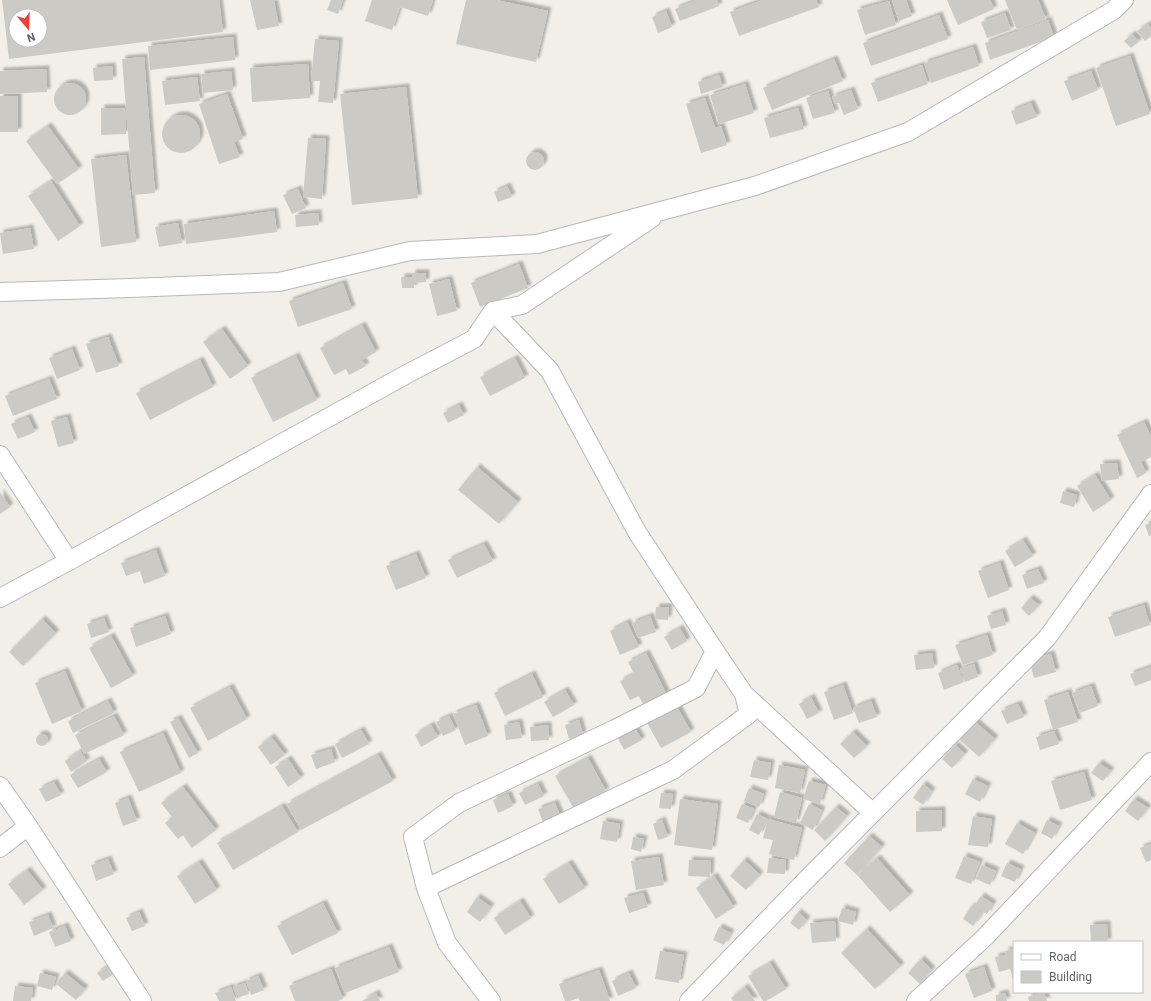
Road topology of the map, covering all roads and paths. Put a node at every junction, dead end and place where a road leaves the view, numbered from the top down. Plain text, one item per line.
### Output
1 (1124, 0) edge
2 (664, 210) junction
3 (0, 292) edge
4 (493, 311) junction
5 (0, 455) edge
6 (1151, 494) edge
7 (69, 561) junction
8 (0, 598) edge
9 (715, 651) junction
10 (744, 694) junction
11 (1151, 762) edge
12 (0, 786) edge
13 (874, 812) junction
14 (28, 826) junction
15 (0, 848) edge
16 (426, 888) junction
17 (142, 1001) edge
18 (491, 1001) edge
19 (689, 1001) edge
20 (916, 1001) edge

1 - 2 street
2 - 3 street
2 - 4 street
4 - 7 street
4 - 9 street
5 - 7 street
6 - 13 street
7 - 8 street
9 - 10 street
9 - 16 street
10 - 13 street
10 - 16 street
11 - 20 street
12 - 14 street
13 - 19 street
14 - 15 street
14 - 17 street
16 - 18 street

